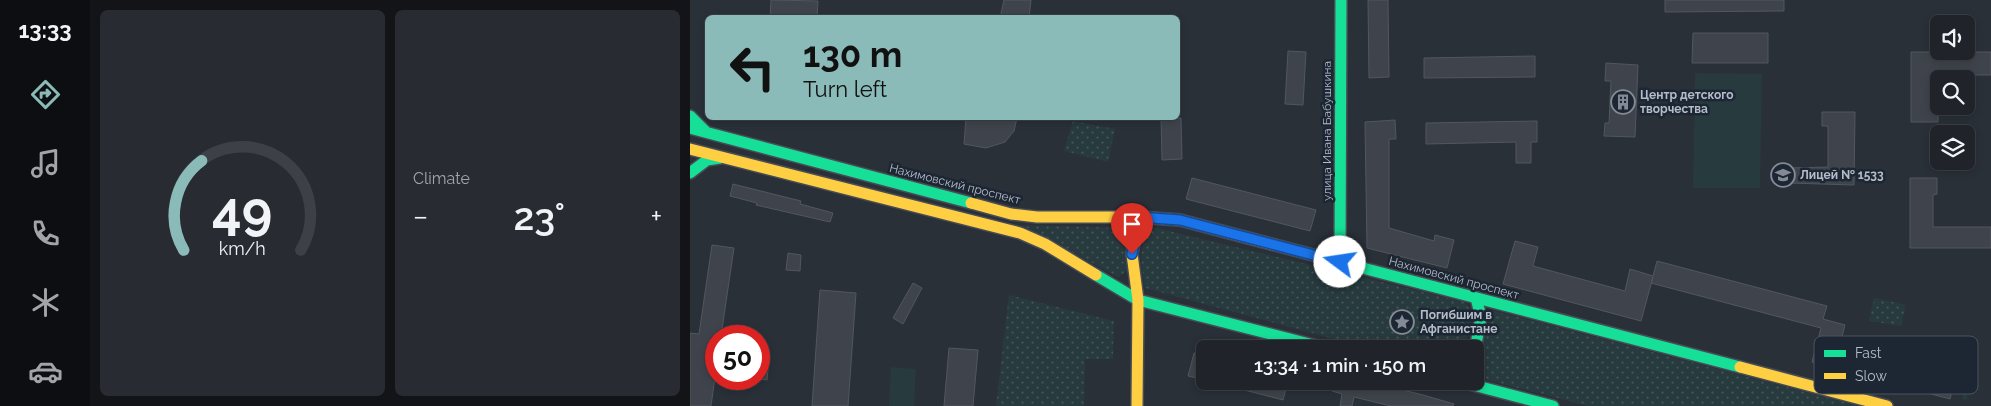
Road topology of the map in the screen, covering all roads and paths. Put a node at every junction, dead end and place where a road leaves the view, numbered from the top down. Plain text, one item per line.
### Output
1 (1341, 0) edge
2 (690, 116) edge
3 (690, 128) edge
4 (707, 132) junction
5 (690, 149) edge
6 (722, 157) junction
7 (690, 173) edge
8 (1139, 217) junction
9 (1340, 262) junction
10 (1476, 298) junction
11 (1138, 300) junction
12 (1294, 340) edge
13 (1477, 340) edge
14 (1814, 387) edge
15 (1484, 388) edge
16 (1841, 394) edge
17 (1137, 406) edge
18 (1553, 406) edge
19 (1887, 406) edge

1 - 9 main road, улица Ивана Бабушкина
2 - 4 main road
3 - 4 main road, Нахимовский проспект
4 - 8 main road, Нахимовский проспект
5 - 6 main road
6 - 7 main road
6 - 11 main road
8 - 9 main road, Нахимовский проспект
8 - 11 main road
9 - 10 main road, Нахимовский проспект
10 - 13 main road
10 - 14 main road, Нахимовский проспект
11 - 12 main road
11 - 17 main road
15 - 18 main road
16 - 19 main road, Нахимовский проспект

